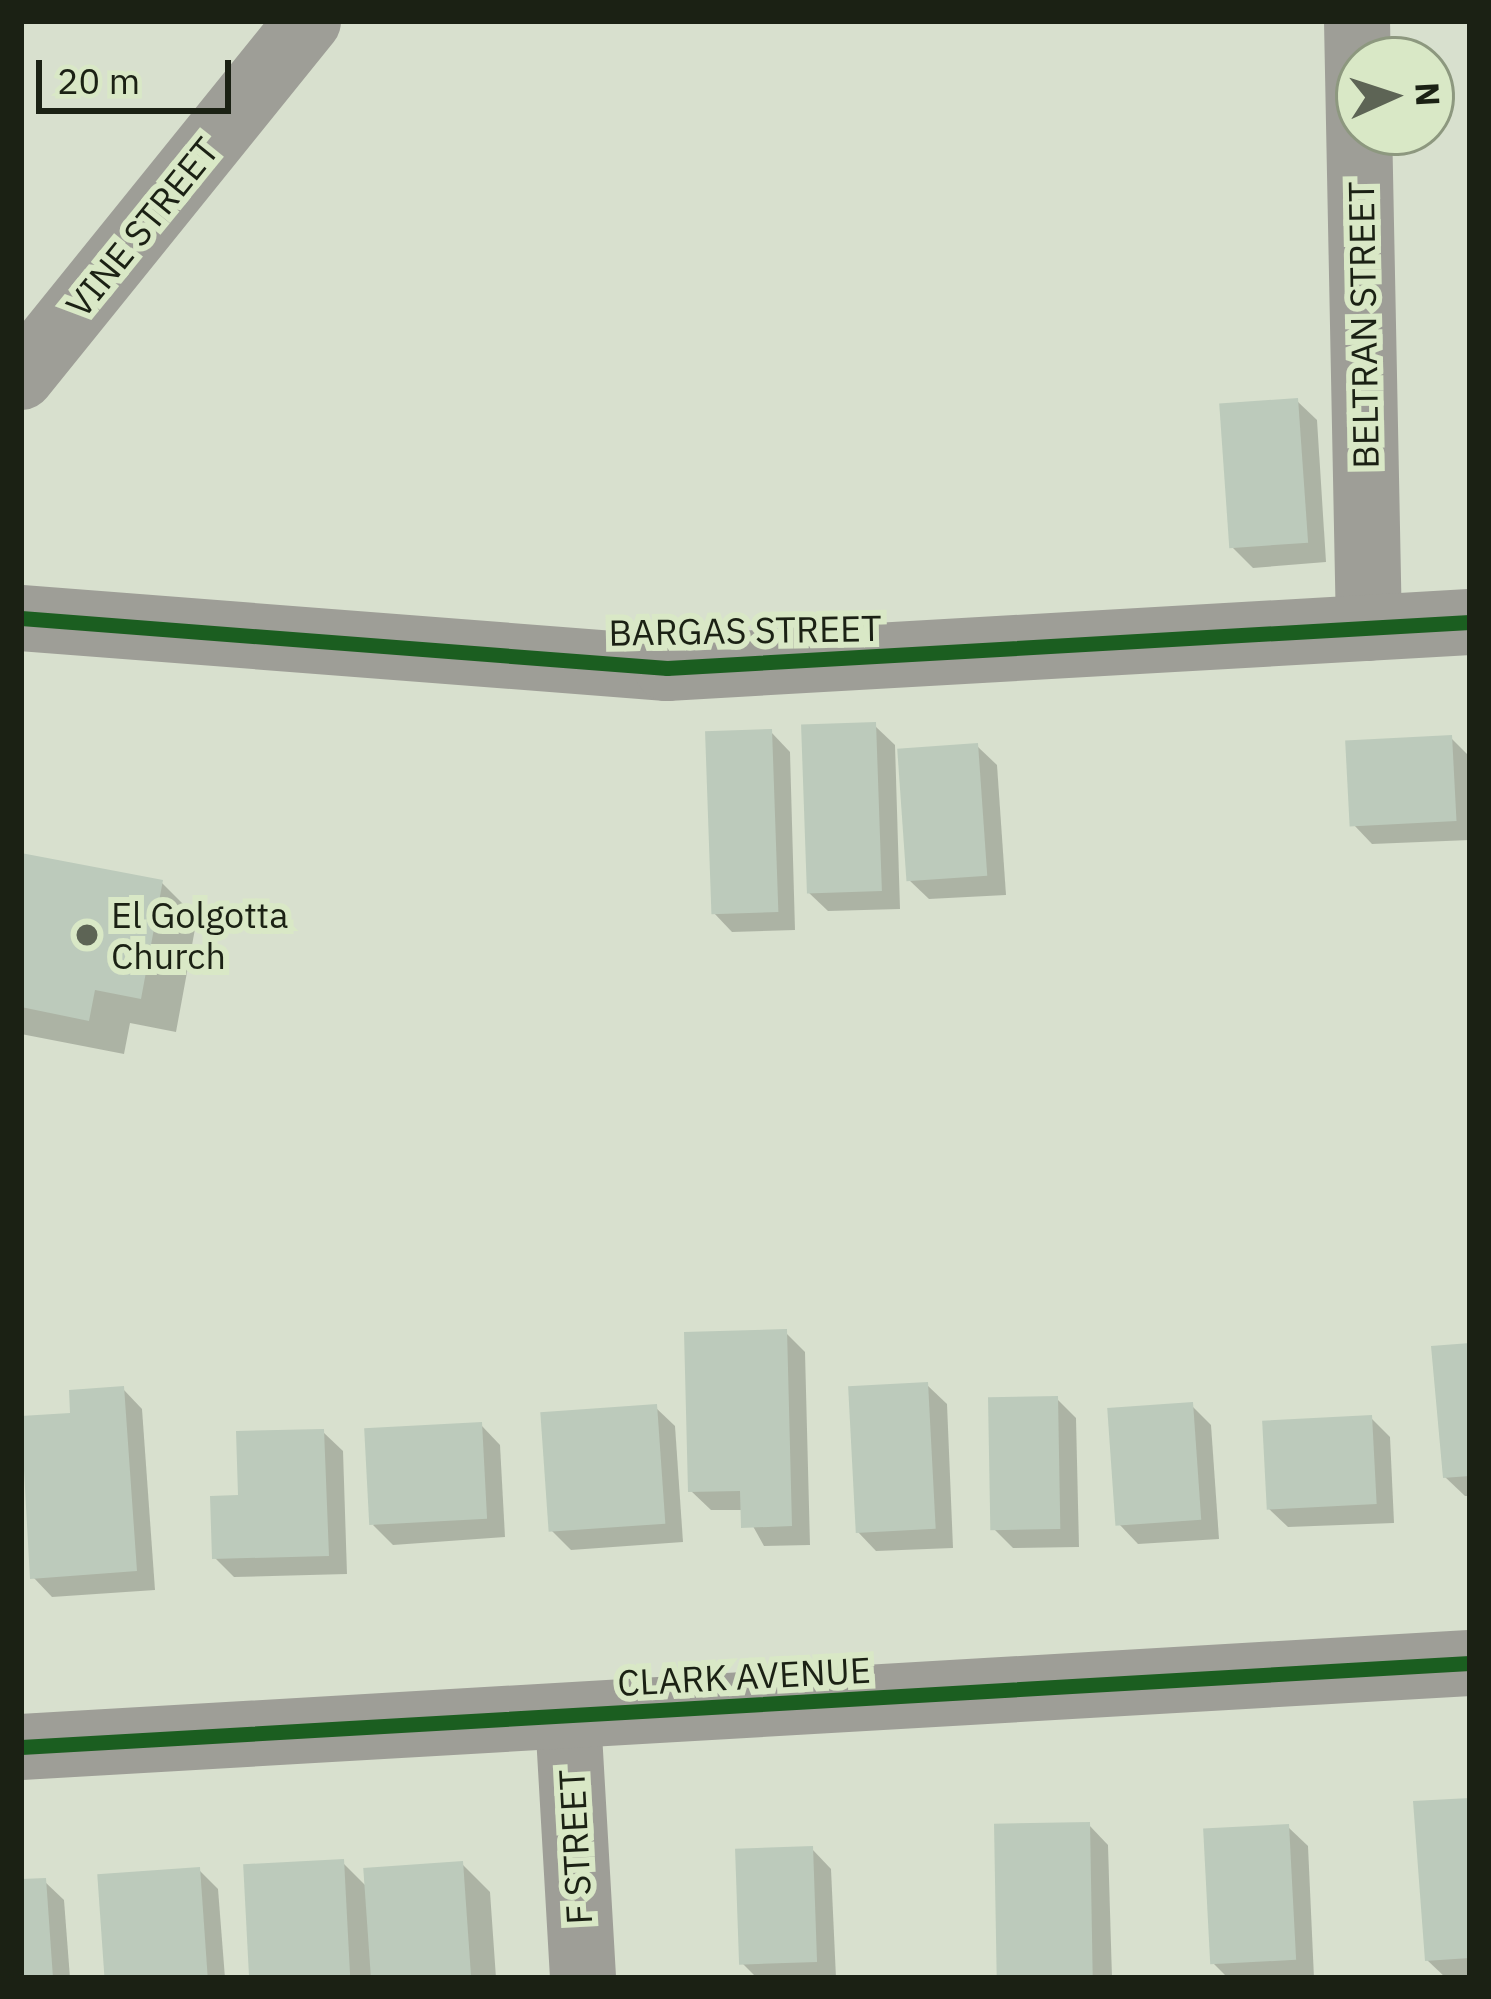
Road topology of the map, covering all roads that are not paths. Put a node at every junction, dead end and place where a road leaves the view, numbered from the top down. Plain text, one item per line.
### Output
1 (308, 21) edge
2 (1357, 21) edge
3 (21, 377) edge
4 (21, 618) edge
5 (1470, 622) edge
6 (1369, 628) junction
7 (1470, 1663) edge
8 (568, 1717) junction
9 (21, 1747) edge
10 (583, 1978) edge

1 - 3 street, VINE STREET
2 - 6 street, BELTRAN STREET
4 - 6 street, BARGAS STREET
5 - 6 street, BARGAS STREET
7 - 8 street, CLARK AVENUE
8 - 9 street, CLARK AVENUE
8 - 10 street, F STREET

